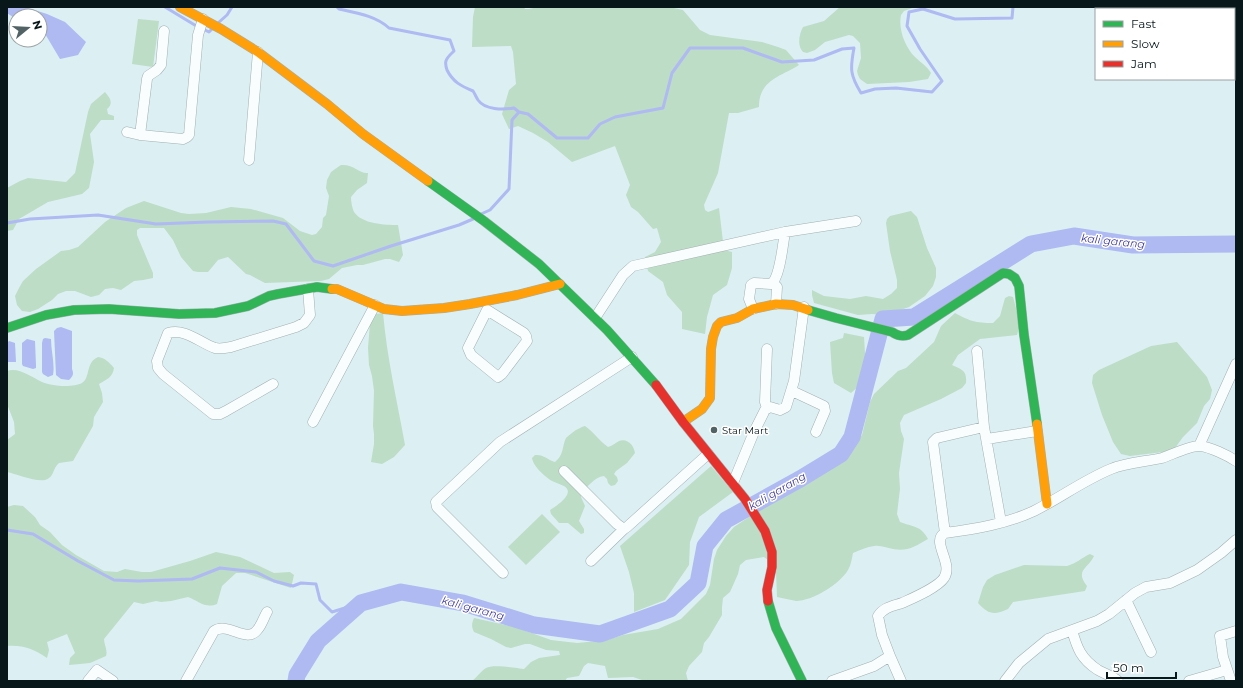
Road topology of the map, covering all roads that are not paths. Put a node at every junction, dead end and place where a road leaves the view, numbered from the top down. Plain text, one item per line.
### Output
1 (180, 7) edge
2 (203, 26) junction
3 (164, 31) dead end
4 (258, 52) junction
5 (127, 132) dead end
6 (140, 135) junction
7 (249, 160) dead end
8 (856, 221) dead end
9 (784, 232) junction
10 (773, 283) junction
11 (560, 284) junction
12 (308, 289) junction
13 (776, 304) junction
14 (375, 305) junction
15 (485, 306) junction
16 (804, 307) junction
17 (753, 309) junction
18 (594, 318) junction
19 (7, 328) edge
20 (767, 349) dead end
21 (977, 351) dead end
22 (632, 357) junction
23 (1236, 364) edge
24 (273, 384) dead end
25 (792, 391) junction
26 (767, 408) junction
27 (313, 422) dead end
28 (683, 422) junction
29 (984, 427) junction
30 (1037, 431) junction
31 (816, 432) dead end
32 (987, 439) junction
33 (1199, 446) junction
34 (708, 454) junction
35 (1234, 457) edge
36 (564, 471) dead end
37 (733, 484) junction
38 (1047, 504) junction
39 (1001, 522) junction
40 (624, 529) junction
41 (945, 533) junction
42 (1236, 540) edge
43 (591, 561) dead end
44 (504, 573) dead end
45 (1126, 600) junction
46 (267, 612) dead end
47 (1072, 630) junction
48 (1236, 631) edge
49 (1151, 652) dead end
50 (890, 656) junction
51 (1227, 670) junction
52 (88, 681) edge
53 (113, 681) edge
54 (186, 681) edge
55 (802, 681) edge
56 (832, 681) edge
57 (902, 681) edge
58 (1004, 681) edge
59 (1118, 681) edge
60 (1189, 681) edge
61 (1231, 681) edge

1 - 2 street
2 - 4 street
2 - 6 street
3 - 6 street
4 - 7 street
4 - 11 street
5 - 6 street
8 - 9 street
9 - 10 street
9 - 18 street
10 - 13 street
10 - 17 street
11 - 15 street
11 - 18 street
12 - 14 street
12 - 19 street
12 - 24 street
13 - 16 street
13 - 17 street
14 - 15 street
14 - 27 street
15 - 15 street
16 - 25 street
16 - 30 street
17 - 28 street
18 - 22 street
20 - 26 street
21 - 29 street
22 - 28 street
22 - 44 street
23 - 33 street
25 - 26 street
25 - 31 street
26 - 37 street
28 - 34 street
29 - 32 street
29 - 41 street
30 - 32 street
30 - 38 street
32 - 39 street
33 - 35 street
33 - 38 street
34 - 37 street
34 - 40 street
36 - 40 street
37 - 55 street
38 - 39 street
39 - 41 street
40 - 43 street
41 - 50 street
42 - 45 street
45 - 47 street
45 - 49 street
46 - 54 street
47 - 58 street
47 - 59 street
48 - 51 street
50 - 56 street
50 - 57 street
51 - 60 street
51 - 61 street
52 - 53 street

